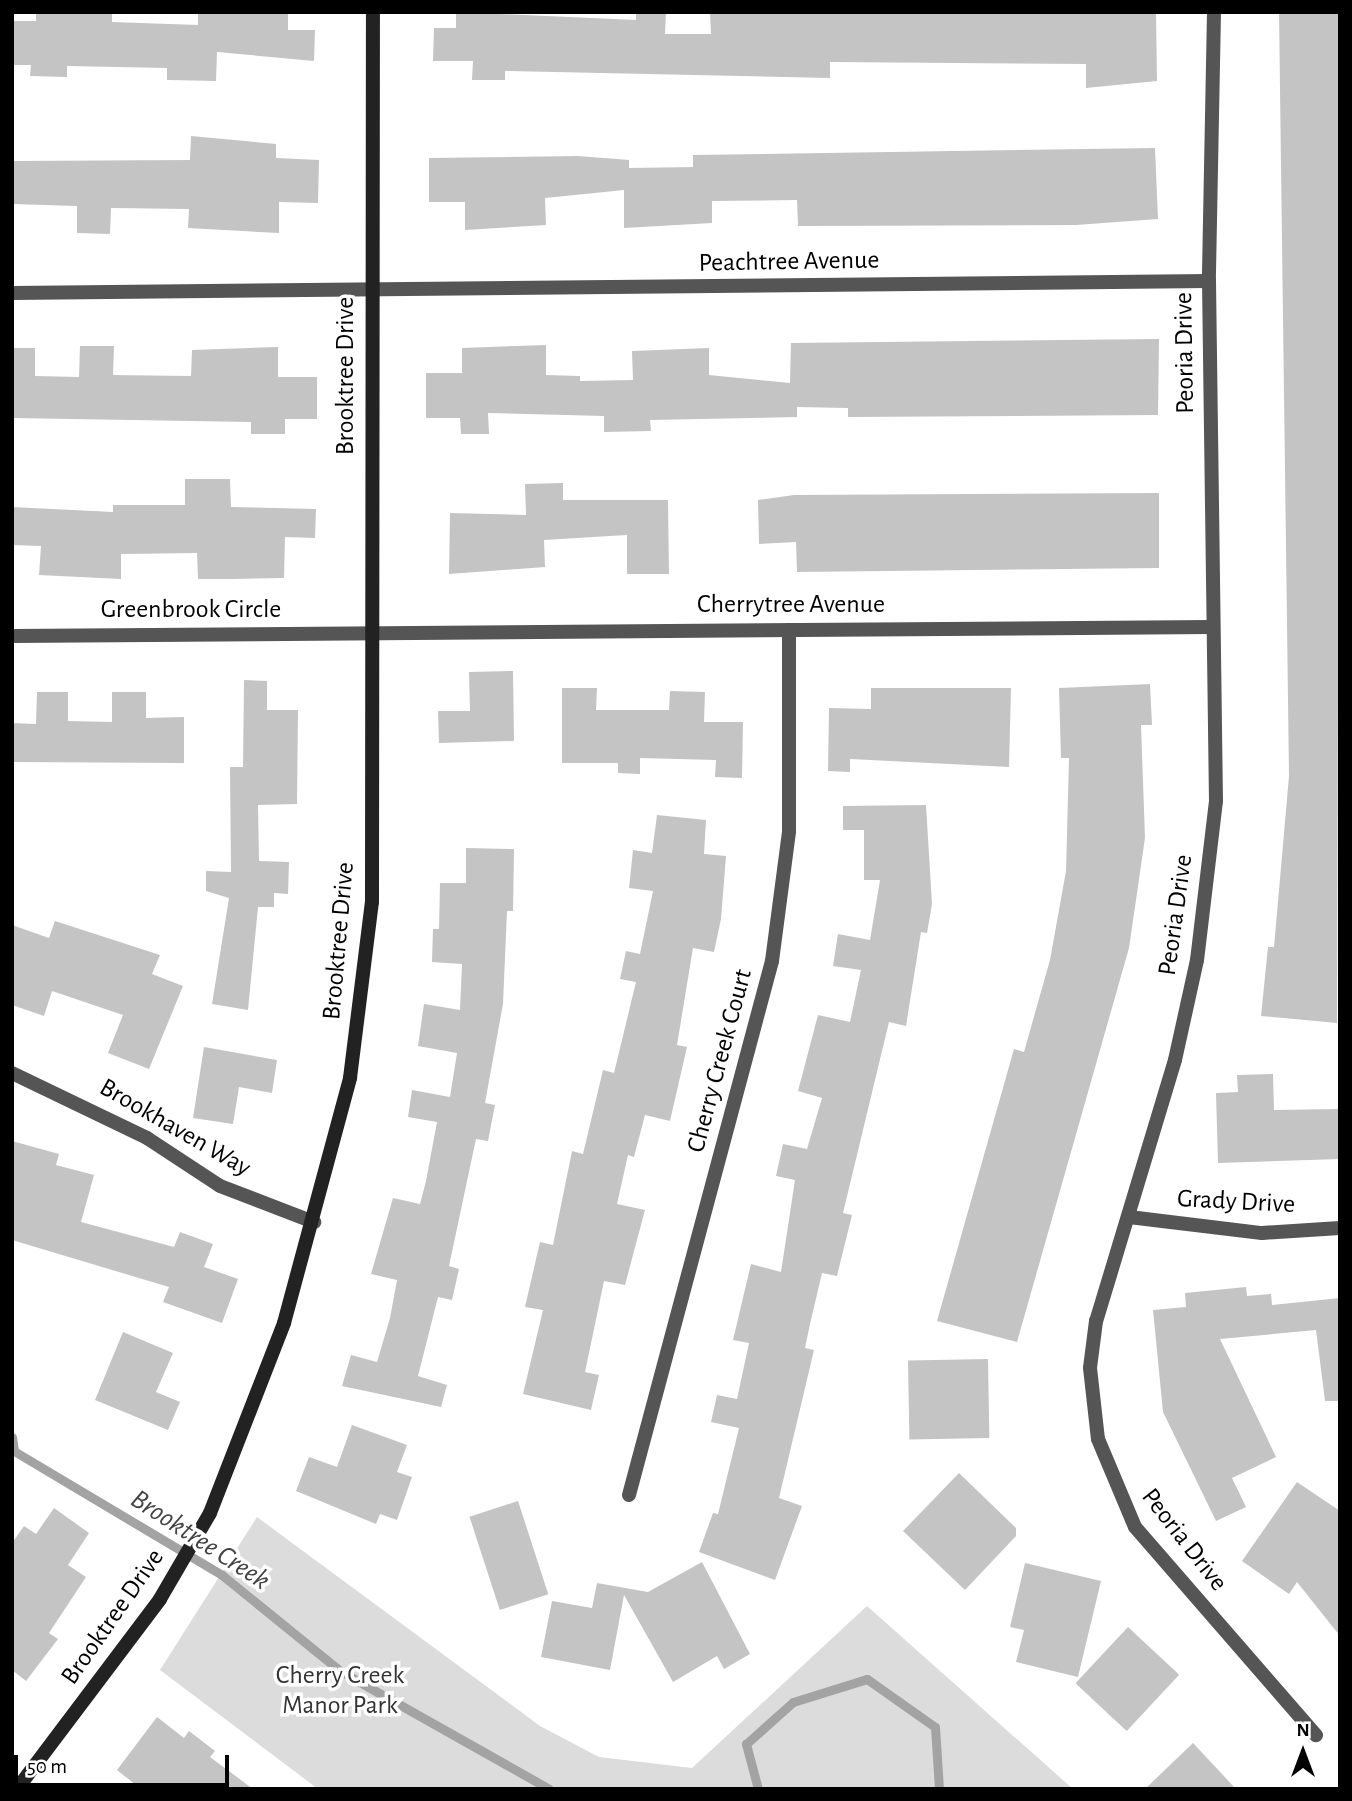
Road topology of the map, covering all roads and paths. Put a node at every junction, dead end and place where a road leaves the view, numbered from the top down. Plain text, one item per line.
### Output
1 (373, 12) edge
2 (1214, 12) edge
3 (1209, 281) junction
4 (370, 292) junction
5 (12, 293) edge
6 (1212, 627) junction
7 (789, 630) junction
8 (370, 632) junction
9 (12, 636) edge
10 (12, 1073) edge
11 (1129, 1217) junction
12 (313, 1222) junction
13 (1340, 1228) edge
14 (629, 1495) dead end
15 (1316, 1735) dead end
16 (19, 1786) edge

1 - 4 street, Brooktree Drive
2 - 3 street, Peoria Drive
3 - 4 street, Peachtree Avenue
3 - 6 street, Peoria Drive
4 - 5 street
4 - 8 street, Brooktree Drive
6 - 7 street, Cherrytree Avenue
6 - 11 street, Peoria Drive
7 - 8 street, Cherrytree Avenue
7 - 14 street, Cherry Creek Court
8 - 9 street, Greenbrook Circle
8 - 12 street, Brooktree Drive
10 - 12 street, Brookhaven Way
11 - 13 street, Grady Drive
11 - 15 street, Peoria Drive
12 - 16 street, Brooktree Drive

